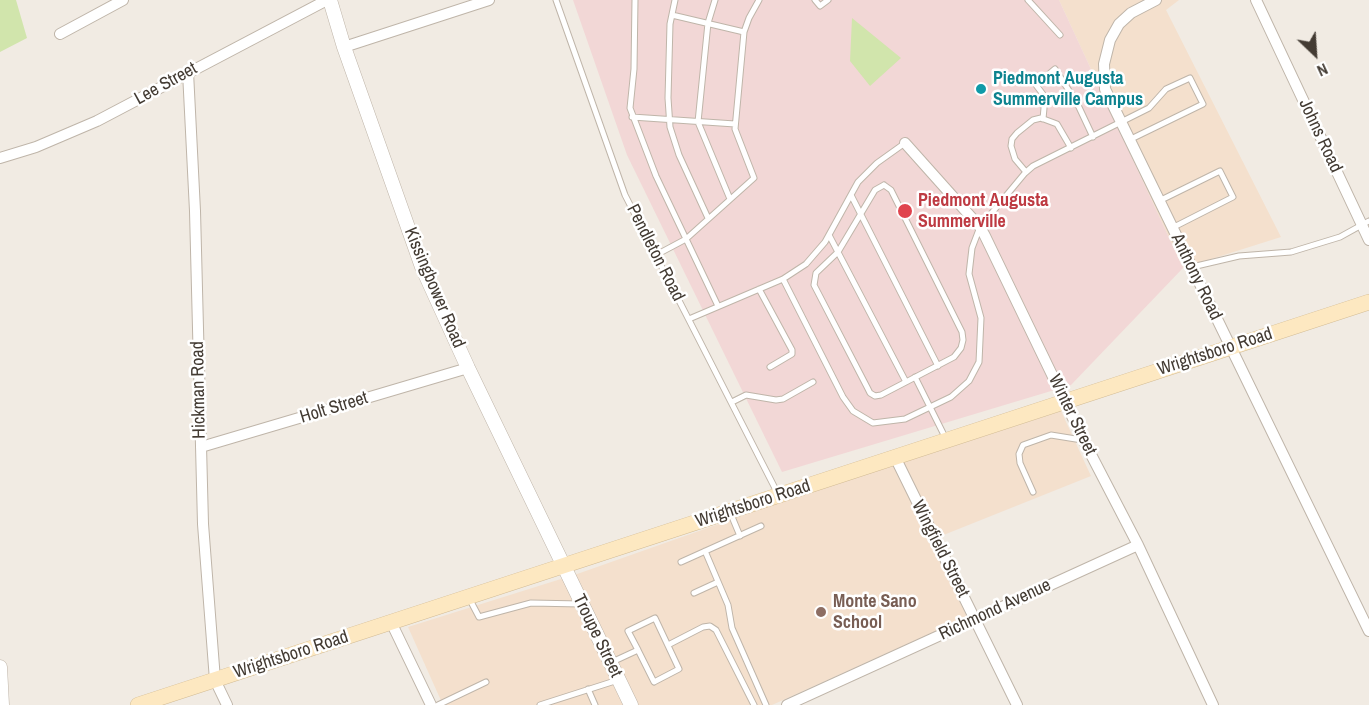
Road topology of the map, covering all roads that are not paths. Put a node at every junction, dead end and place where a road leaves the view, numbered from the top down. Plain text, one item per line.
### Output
1 (123, 0) edge
2 (329, 0) edge
3 (489, 0) edge
4 (556, 0) edge
5 (635, 0) edge
6 (675, 0) edge
7 (715, 0) edge
8 (759, 0) edge
9 (815, 0) edge
10 (828, 0) edge
11 (1028, 0) edge
12 (1156, 0) edge
13 (1256, 0) edge
14 (672, 15) junction
15 (708, 23) junction
16 (744, 32) junction
17 (60, 34) dead end
18 (1060, 35) dead end
19 (344, 47) junction
20 (188, 72) junction
21 (632, 117) junction
22 (669, 119) junction
23 (1043, 119) junction
24 (698, 122) junction
25 (1121, 122) junction
26 (735, 124) junction
27 (1094, 137) junction
28 (1129, 140) junction
29 (905, 143) joint
30 (1071, 148) junction
31 (0, 158) edge
32 (1026, 172) junction
33 (851, 195) junction
34 (730, 199) junction
35 (1159, 201) junction
36 (861, 213) junction
37 (708, 218) junction
38 (1366, 223) edge
39 (980, 227) junction
40 (1172, 228) junction
41 (829, 235) junction
42 (686, 239) junction
43 (1369, 240) edge
44 (838, 252) junction
45 (656, 255) junction
46 (1192, 267) junction
47 (783, 279) junction
48 (759, 289) junction
49 (1369, 302) edge
50 (718, 306) junction
51 (690, 319) junction
52 (1230, 348) junction
53 (938, 366) junction
54 (770, 367) dead end
55 (468, 368) junction
56 (915, 377) junction
57 (813, 382) dead end
58 (906, 382) junction
59 (1066, 401) junction
60 (732, 402) junction
61 (931, 407) junction
62 (947, 440) junction
63 (1084, 441) junction
64 (201, 447) junction
65 (894, 457) junction
66 (1033, 492) dead end
67 (779, 495) junction
68 (729, 511) junction
69 (761, 526) dead end
70 (740, 536) junction
71 (1138, 545) junction
72 (705, 551) junction
73 (681, 562) dead end
74 (563, 566) junction
75 (718, 582) junction
76 (694, 593) dead end
77 (469, 597) junction
78 (581, 604) junction
79 (976, 619) junction
80 (391, 622) junction
81 (1369, 631) edge
82 (668, 645) junction
83 (638, 650) junction
84 (610, 663) junction
85 (0, 667) edge
86 (215, 680) junction
87 (618, 680) junction
88 (486, 682) dead end
89 (588, 689) junction
90 (814, 693) junction
91 (2, 705) edge
92 (138, 705) edge
93 (227, 705) edge
94 (430, 705) edge
95 (438, 705) edge
96 (540, 705) edge
97 (595, 705) edge
98 (631, 705) edge
99 (754, 705) edge
100 (766, 705) edge
101 (787, 705) edge
102 (820, 705) edge
103 (1017, 705) edge
104 (1214, 705) edge

1 - 17 street
2 - 19 street, Kissingbower Road
2 - 20 street, Lee Street
3 - 19 street
4 - 45 lane, Pendleton Road
5 - 21 lane
6 - 14 lane
7 - 15 lane
8 - 16 lane
9 - 10 lane
11 - 18 lane
12 - 25 street, Anthony Road
13 - 38 street, Johns Road
14 - 15 lane
14 - 22 lane
15 - 16 lane
15 - 24 lane
16 - 26 lane
19 - 55 street, Kissingbower Road
20 - 31 street, Lee Street
20 - 64 street, Hickman Road
21 - 22 lane
21 - 42 lane
22 - 24 lane
22 - 37 lane
23 - 27 lane
23 - 30 lane
23 - 32 lane
24 - 26 lane
24 - 34 lane
25 - 27 lane
25 - 28 street, Anthony Road
25 - 28 lane
26 - 34 lane
27 - 30 lane
28 - 35 street, Anthony Road
29 - 33 lane
29 - 39 street, Winter Street
30 - 32 lane
32 - 39 lane
33 - 36 lane
33 - 41 lane
34 - 37 lane
35 - 40 street, Anthony Road
35 - 40 lane
36 - 44 lane
36 - 53 lane
36 - 53 lane
37 - 42 lane
38 - 43 street, Johns Road
38 - 46 lane
39 - 59 street, Winter Street
39 - 61 lane
40 - 46 street, Anthony Road
41 - 44 lane
41 - 47 lane
42 - 45 lane
42 - 50 lane
44 - 58 lane
44 - 58 lane
45 - 51 lane, Pendleton Road
46 - 52 street, Anthony Road
47 - 48 lane
47 - 61 lane
48 - 50 lane
48 - 54 lane
49 - 52 main road, Wrightsboro Road
50 - 51 lane
51 - 60 lane, Pendleton Road
52 - 59 main road, Wrightsboro Road
52 - 81 street, Anthony Road
53 - 56 lane
55 - 64 street, Holt Street
55 - 74 street, Kissingbower Road
56 - 58 lane
56 - 61 lane
57 - 60 lane
59 - 62 main road, Wrightsboro Road
59 - 63 street, Winter Street
60 - 67 lane, Pendleton Road
61 - 62 lane
62 - 65 main road, Wrightsboro Road
63 - 66 lane
63 - 71 street, Winter Street
64 - 86 street, Hickman Road
65 - 67 main road, Wrightsboro Road
65 - 79 street, Wingfield Street
67 - 68 main road, Wrightsboro Road
68 - 70 lane
68 - 74 main road, Wrightsboro Road
69 - 70 lane
70 - 72 lane
71 - 79 street, Richmond Avenue
71 - 104 street, Winter Street
72 - 73 lane
72 - 75 lane
74 - 77 main road, Wrightsboro Road
74 - 78 street, Troupe Street
75 - 76 lane
75 - 100 lane
77 - 78 lane
77 - 80 main road, Wrightsboro Road
78 - 84 street, Troupe Street
79 - 90 street, Richmond Avenue
79 - 103 street, Wingfield Street
80 - 86 main road, Wrightsboro Road
80 - 94 street
82 - 83 lane
82 - 83 lane
82 - 99 lane
83 - 84 lane
84 - 87 street, Troupe Street
85 - 91 street
86 - 92 main road, Wrightsboro Road
86 - 93 street, Hickman Road
87 - 89 lane
87 - 98 street, Troupe Street
88 - 95 lane
89 - 96 lane
89 - 97 lane
90 - 101 street, Richmond Avenue
90 - 102 street

